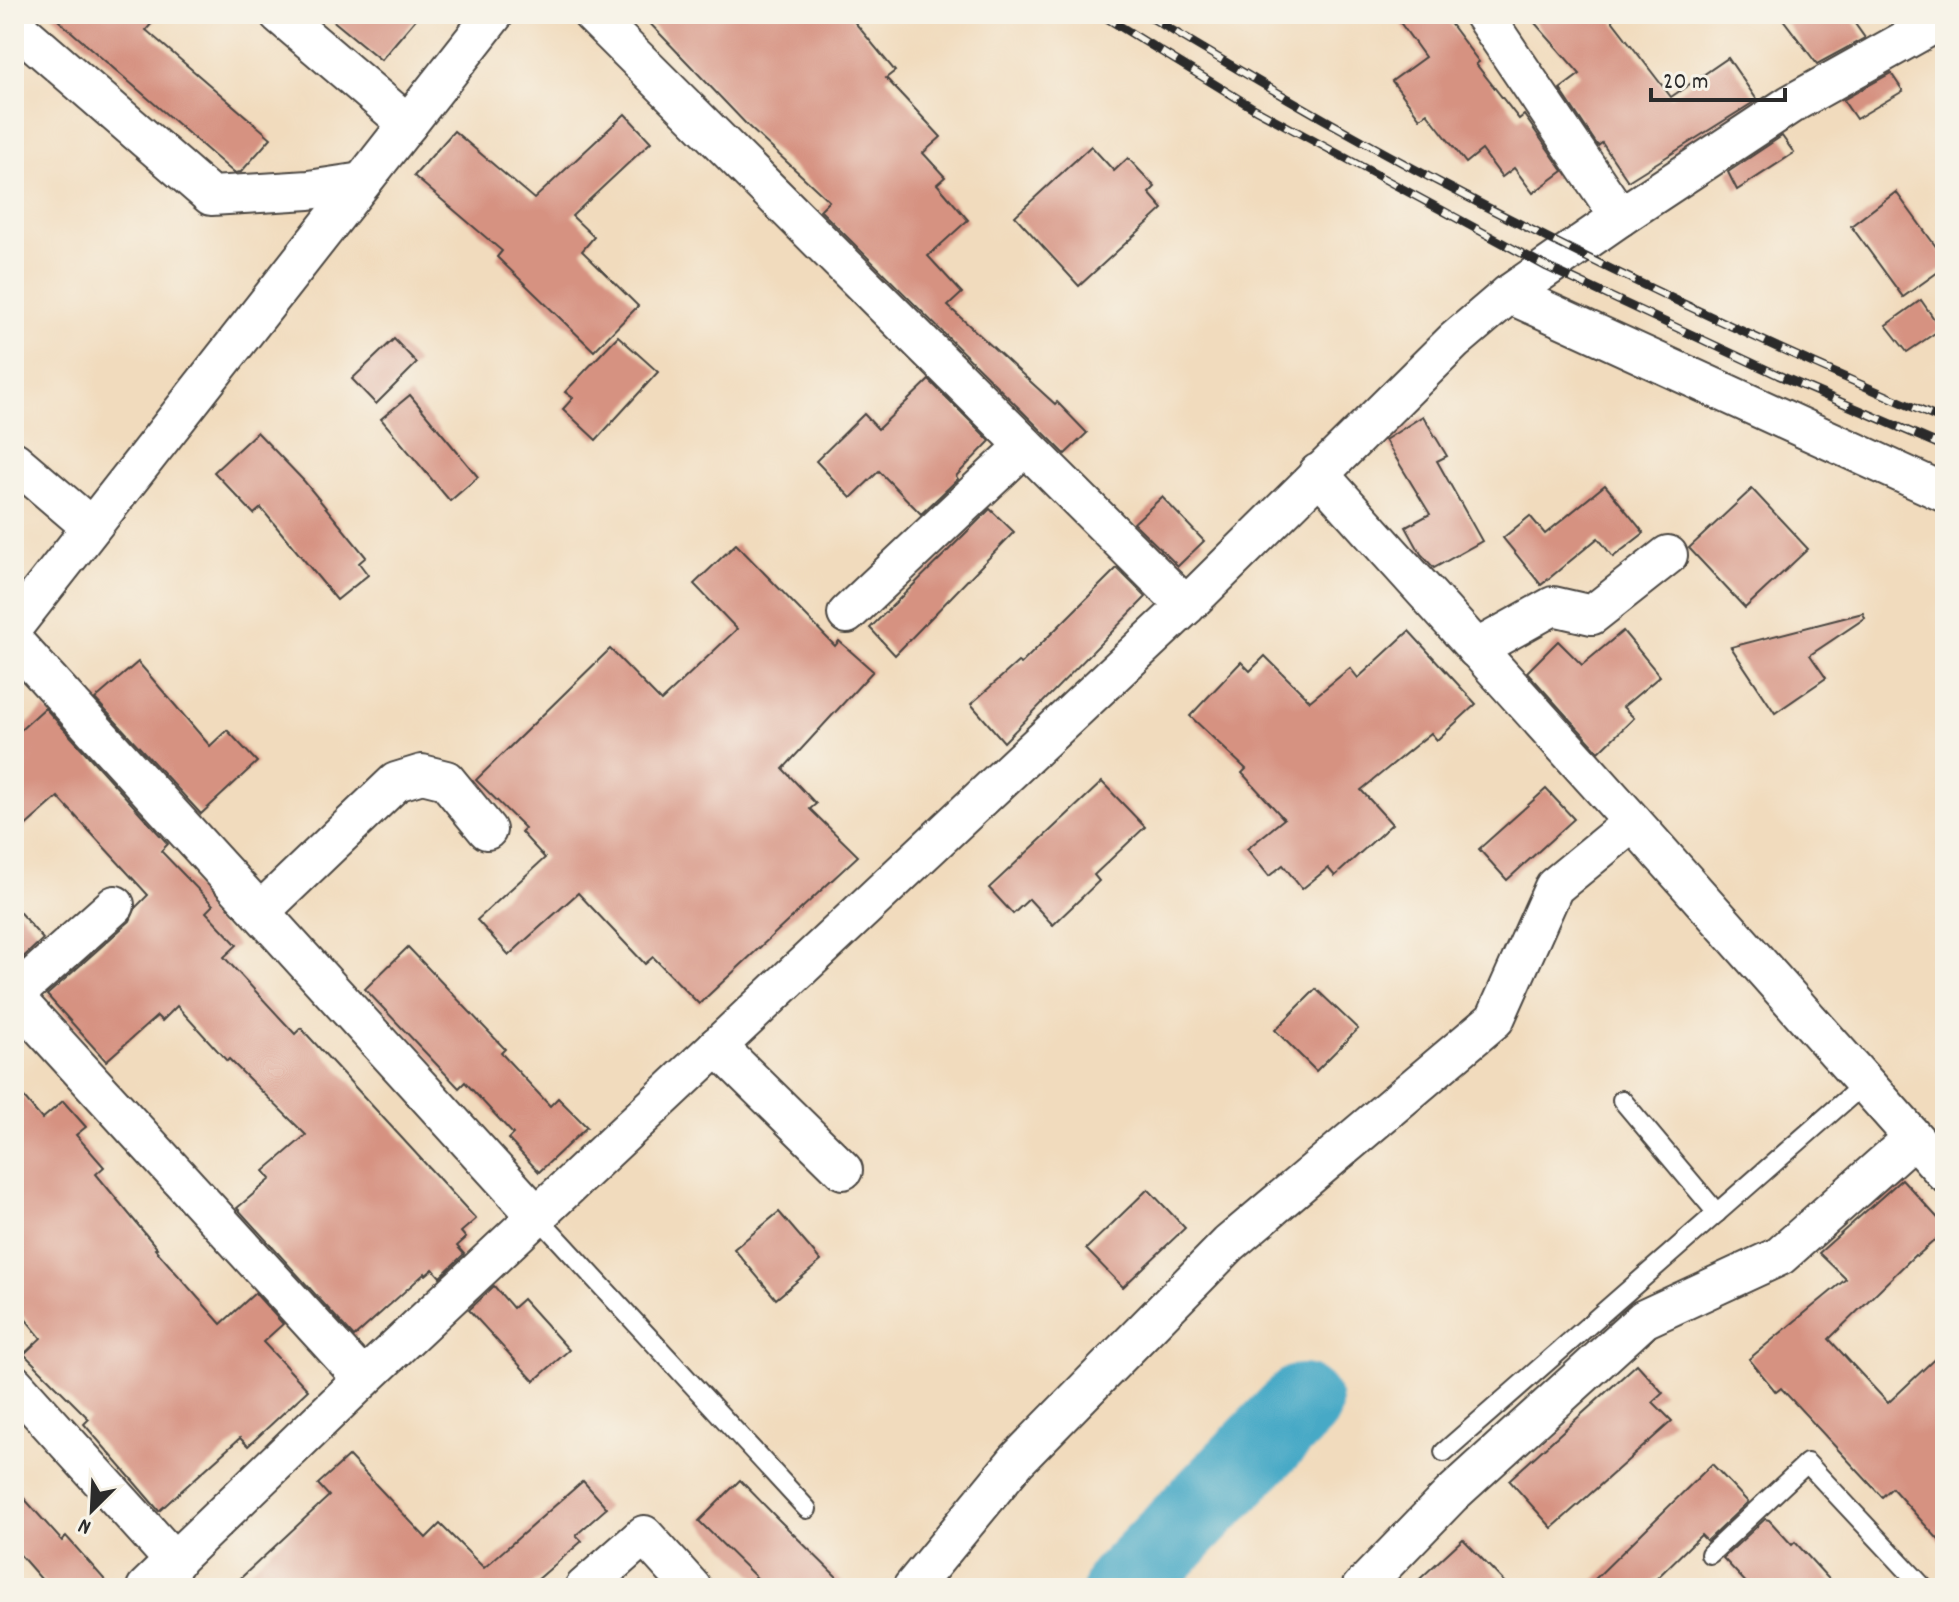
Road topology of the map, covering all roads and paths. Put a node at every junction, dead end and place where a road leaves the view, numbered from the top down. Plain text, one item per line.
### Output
1 (279, 14) edge
2 (494, 14) edge
3 (592, 14) edge
4 (1483, 14) edge
5 (1945, 18) edge
6 (14, 25) edge
7 (408, 124) junction
8 (362, 182) junction
9 (1620, 217) junction
10 (1509, 294) junction
11 (1025, 446) junction
12 (14, 461) edge
13 (1318, 473) junction
14 (1945, 493) edge
15 (90, 526) junction
16 (1668, 555) dead end
17 (1186, 606) junction
18 (847, 614) dead end
19 (14, 626) edge
20 (14, 642) edge
21 (1476, 649) junction
22 (1633, 822) junction
23 (487, 830) dead end
24 (115, 905) dead end
25 (261, 911) junction
26 (14, 996) edge
27 (717, 1046) junction
28 (1864, 1084) junction
29 (1622, 1100) dead end
30 (1913, 1138) junction
31 (843, 1170) dead end
32 (1945, 1173) edge
33 (1717, 1213) junction
34 (537, 1216) junction
35 (363, 1379) junction
36 (14, 1384) edge
37 (1444, 1452) dead end
38 (807, 1509) dead end
39 (1710, 1554) dead end
40 (175, 1562) junction
41 (146, 1588) edge
42 (584, 1588) edge
43 (692, 1588) edge
44 (912, 1588) edge
45 (1361, 1588) edge
46 (1924, 1588) edge

1 - 7 street
2 - 7 street
3 - 11 street
4 - 9 street
5 - 9 street
6 - 8 street
7 - 8 street
8 - 15 street
9 - 10 street
10 - 13 street
10 - 14 street
11 - 17 street
11 - 18 street
12 - 15 street
13 - 17 street
13 - 21 street
15 - 19 street
16 - 21 street
17 - 27 street
20 - 25 street
21 - 22 street
22 - 28 street
22 - 44 street
23 - 25 street
24 - 26 street
25 - 34 street
26 - 35 street
27 - 31 street
27 - 34 street
28 - 30 street
28 - 33 lane
29 - 33 lane
30 - 32 street
30 - 45 street
33 - 37 lane
34 - 35 street
34 - 38 lane
35 - 40 street
36 - 40 street
39 - 46 lane
40 - 41 street
42 - 43 street

